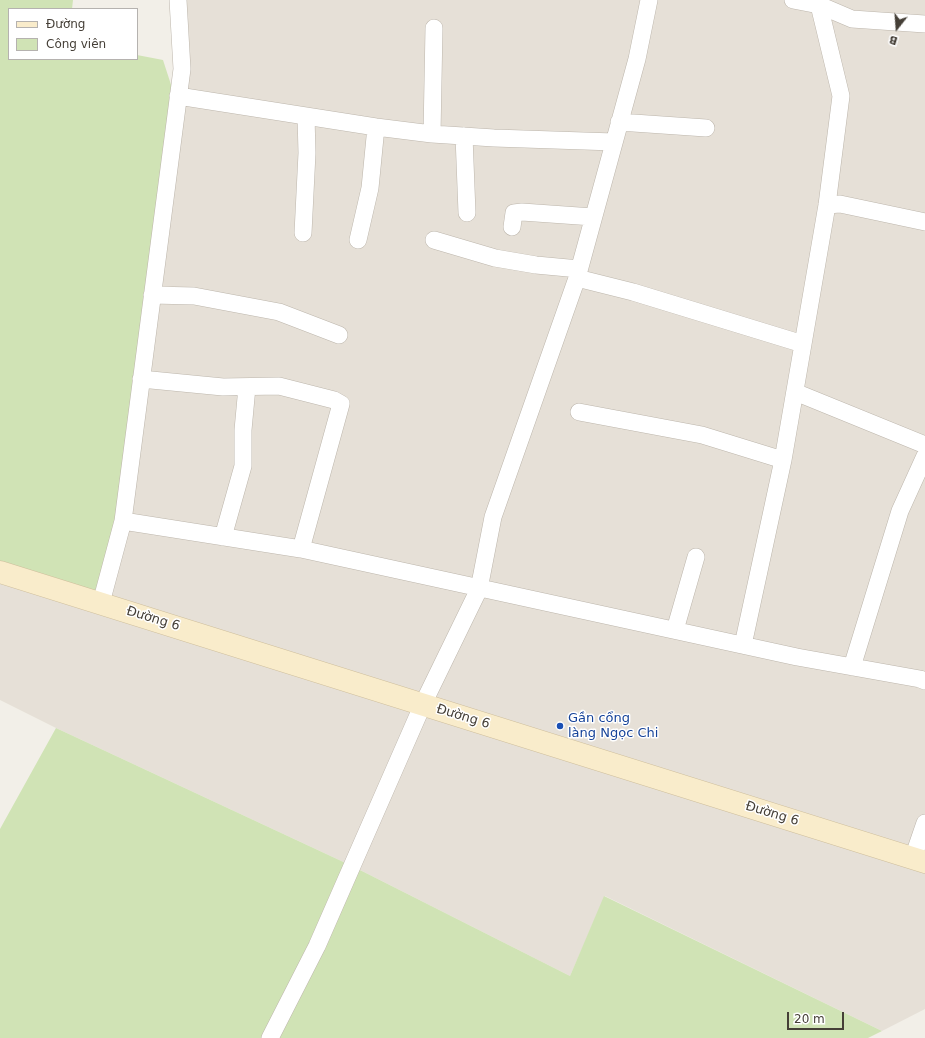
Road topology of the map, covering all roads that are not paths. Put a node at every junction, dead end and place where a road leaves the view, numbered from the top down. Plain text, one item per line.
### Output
1 (178, 0) edge
2 (648, 0) edge
3 (793, 0) edge
4 (820, 3) edge
5 (925, 24) edge
6 (434, 28) dead end
7 (178, 96) junction
8 (306, 116) junction
9 (619, 122) junction
10 (376, 127) junction
11 (706, 128) dead end
12 (432, 134) junction
13 (464, 136) junction
14 (614, 142) junction
15 (827, 205) junction
16 (467, 213) dead end
17 (593, 217) junction
18 (925, 222) edge
19 (512, 227) dead end
20 (303, 233) dead end
21 (358, 240) dead end
22 (434, 240) dead end
23 (578, 273) junction
24 (152, 295) junction
25 (339, 335) dead end
26 (803, 344) junction
27 (141, 380) junction
28 (247, 387) junction
29 (795, 392) junction
30 (579, 412) dead end
31 (925, 445) edge
32 (925, 456) edge
33 (783, 460) junction
34 (123, 521) junction
35 (223, 536) junction
36 (301, 549) junction
37 (696, 557) dead end
38 (0, 572) edge
39 (479, 589) junction
40 (101, 603) junction
41 (675, 630) junction
42 (743, 645) junction
43 (852, 667) junction
44 (925, 681) edge
45 (423, 704) junction
46 (925, 823) edge
47 (919, 860) edge
48 (270, 1038) edge

1 - 7 street
2 - 9 street
3 - 4 street
4 - 5 street
4 - 15 street
6 - 12 street
7 - 8 street
7 - 24 street
8 - 10 street
8 - 20 street
9 - 11 street
9 - 14 street
10 - 12 street
10 - 21 street
12 - 13 street
13 - 14 street
13 - 16 street
14 - 17 street
15 - 18 street
15 - 26 street
17 - 19 street
17 - 23 street
22 - 23 street
23 - 26 street
23 - 39 street
24 - 25 street
24 - 27 street
26 - 29 street
27 - 28 street
27 - 34 street
28 - 35 street
28 - 36 street
29 - 31 street
29 - 33 street
30 - 33 street
32 - 43 street
33 - 42 street
34 - 35 street
34 - 40 street
35 - 36 street
36 - 39 street
37 - 41 street
38 - 40 main road, Đường 6
39 - 41 street
39 - 45 street
40 - 45 main road, Đường 6
41 - 42 street
42 - 43 street
43 - 44 street
45 - 47 main road, Đường 6
45 - 48 street
46 - 47 street

